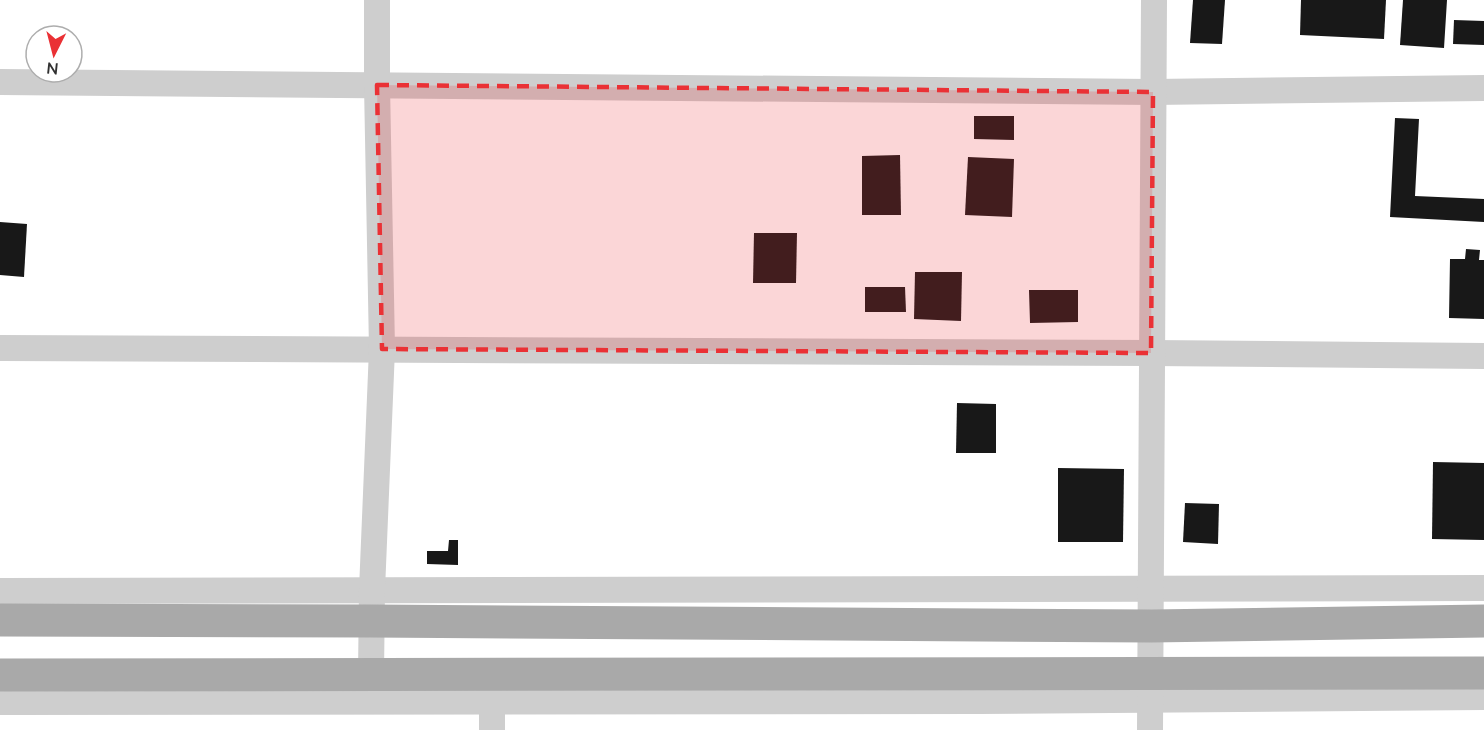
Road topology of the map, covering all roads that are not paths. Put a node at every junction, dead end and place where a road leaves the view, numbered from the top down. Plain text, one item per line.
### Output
1 (377, 0) edge
2 (1154, 0) edge
3 (0, 82) edge
4 (377, 85) junction
5 (1484, 88) edge
6 (1153, 92) junction
7 (0, 348) edge
8 (382, 349) junction
9 (1151, 352) junction
10 (1484, 356) edge
11 (1484, 588) edge
12 (1152, 589) junction
13 (0, 591) edge
14 (371, 605) junction
15 (0, 620) edge
16 (1484, 621) edge
17 (1151, 626) junction
18 (1484, 673) edge
19 (371, 674) junction
20 (0, 675) edge
21 (1151, 687) junction
22 (492, 688) junction
23 (1484, 697) edge
24 (0, 702) edge
25 (492, 730) edge
26 (1150, 730) edge

1 - 4 street
2 - 6 street
3 - 4 street
4 - 6 street
4 - 8 street
5 - 6 street
6 - 9 street
7 - 8 street
8 - 9 street
8 - 14 street
9 - 10 street
9 - 12 street
11 - 12 street
12 - 14 street
12 - 17 street
13 - 14 street
14 - 15 main road
14 - 17 main road
14 - 19 street
16 - 17 main road
17 - 21 street
18 - 21 main road
19 - 20 main road
19 - 22 main road
21 - 22 main road
21 - 23 street
21 - 26 street
22 - 24 street
22 - 25 street

